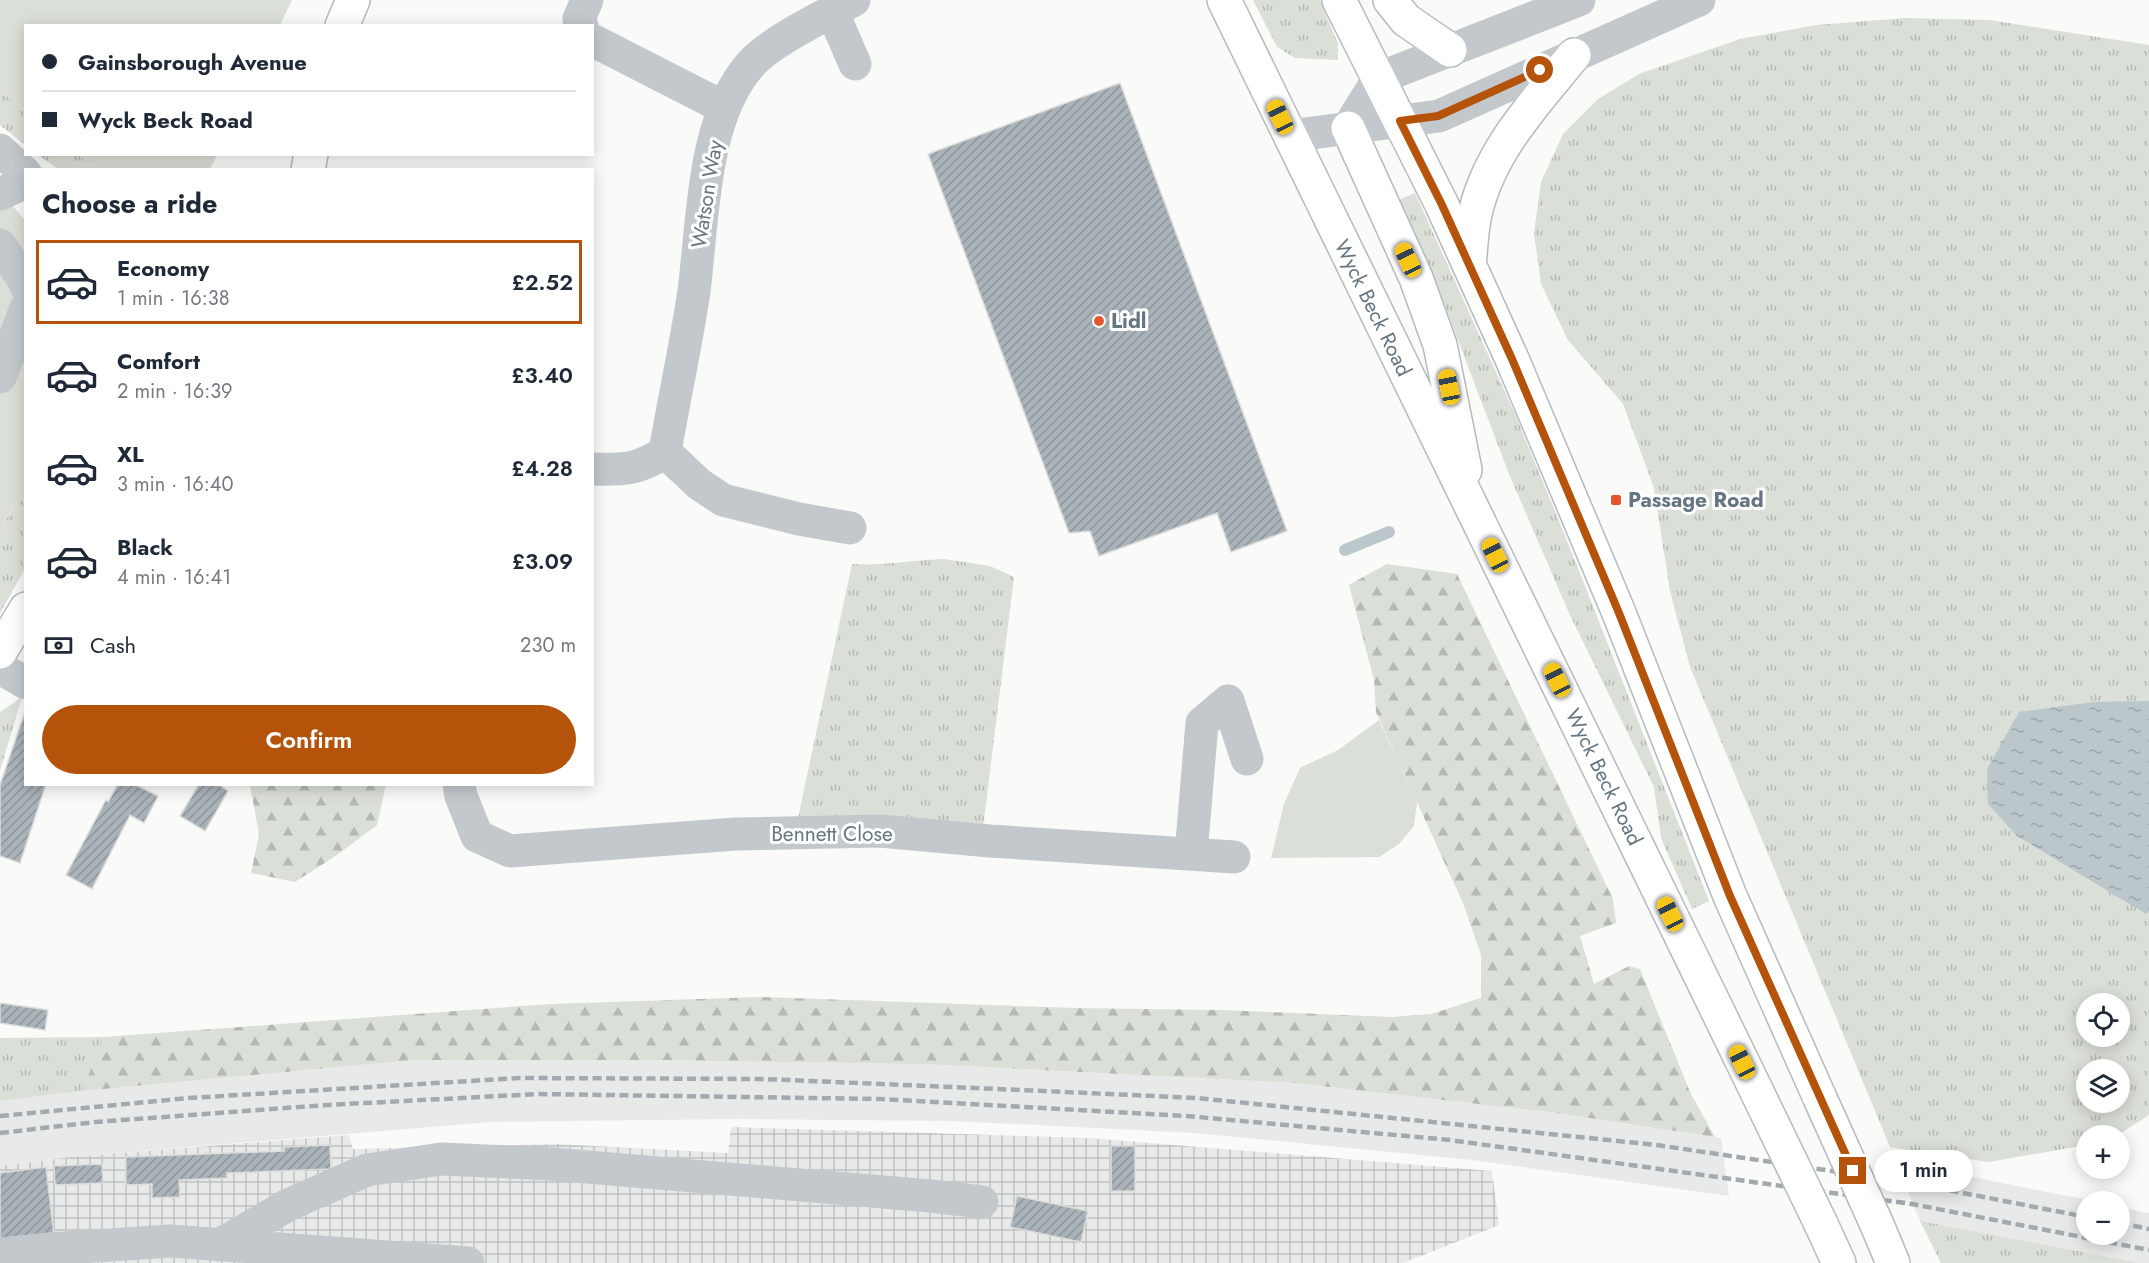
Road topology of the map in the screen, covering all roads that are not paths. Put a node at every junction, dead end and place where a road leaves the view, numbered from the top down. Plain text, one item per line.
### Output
1 (353, 0) edge
2 (587, 0) edge
3 (1224, 0) edge
4 (1339, 0) edge
5 (1390, 0) edge
6 (1579, 0) edge
7 (1699, 0) edge
8 (843, 6) edge
9 (343, 24) edge
10 (581, 24) edge
11 (594, 41) edge
12 (1450, 50) junction
13 (1575, 55) junction
14 (855, 64) dead end
15 (1379, 78) junction
16 (723, 107) junction
17 (1400, 121) junction
18 (1348, 128) junction
19 (1290, 136) junction
20 (0, 150) edge
21 (24, 172) edge
22 (24, 183) edge
23 (0, 194) edge
24 (0, 245) edge
25 (1469, 265) junction
26 (24, 281) edge
27 (24, 313) edge
28 (0, 377) edge
29 (664, 452) junction
30 (594, 470) edge
31 (1474, 513) junction
32 (850, 528) dead end
33 (24, 612) edge
34 (0, 652) edge
35 (0, 668) edge
36 (24, 682) edge
37 (1247, 759) dead end
38 (459, 786) edge
39 (1191, 854) junction
40 (1234, 857) dead end
41 (982, 1202) dead end
42 (219, 1245) junction
43 (0, 1254) edge
44 (1836, 1260) edge
45 (468, 1263) edge
46 (1893, 1263) edge

1 - 9 main road
2 - 10 street
3 - 19 main road, Wyck Beck Road
4 - 15 main road
5 - 12 main road
6 - 12 street
7 - 13 street
8 - 14 street
8 - 16 street, Watson Way
11 - 16 street
12 - 15 street
13 - 17 street
13 - 25 main road
15 - 17 main road
15 - 18 street
16 - 29 street, Watson Way
17 - 18 street
17 - 25 main road
18 - 19 street
18 - 31 main road
19 - 31 main road, Wyck Beck Road
20 - 21 street
22 - 23 street
24 - 26 street
25 - 46 main road, bridge
27 - 28 street
29 - 30 street
29 - 32 street
31 - 44 main road, Wyck Beck Road, bridge
33 - 34 main road
35 - 36 street
37 - 39 street
38 - 39 street, Bennett Close
39 - 40 street, Bennett Close
41 - 42 street
42 - 43 street
42 - 45 street

